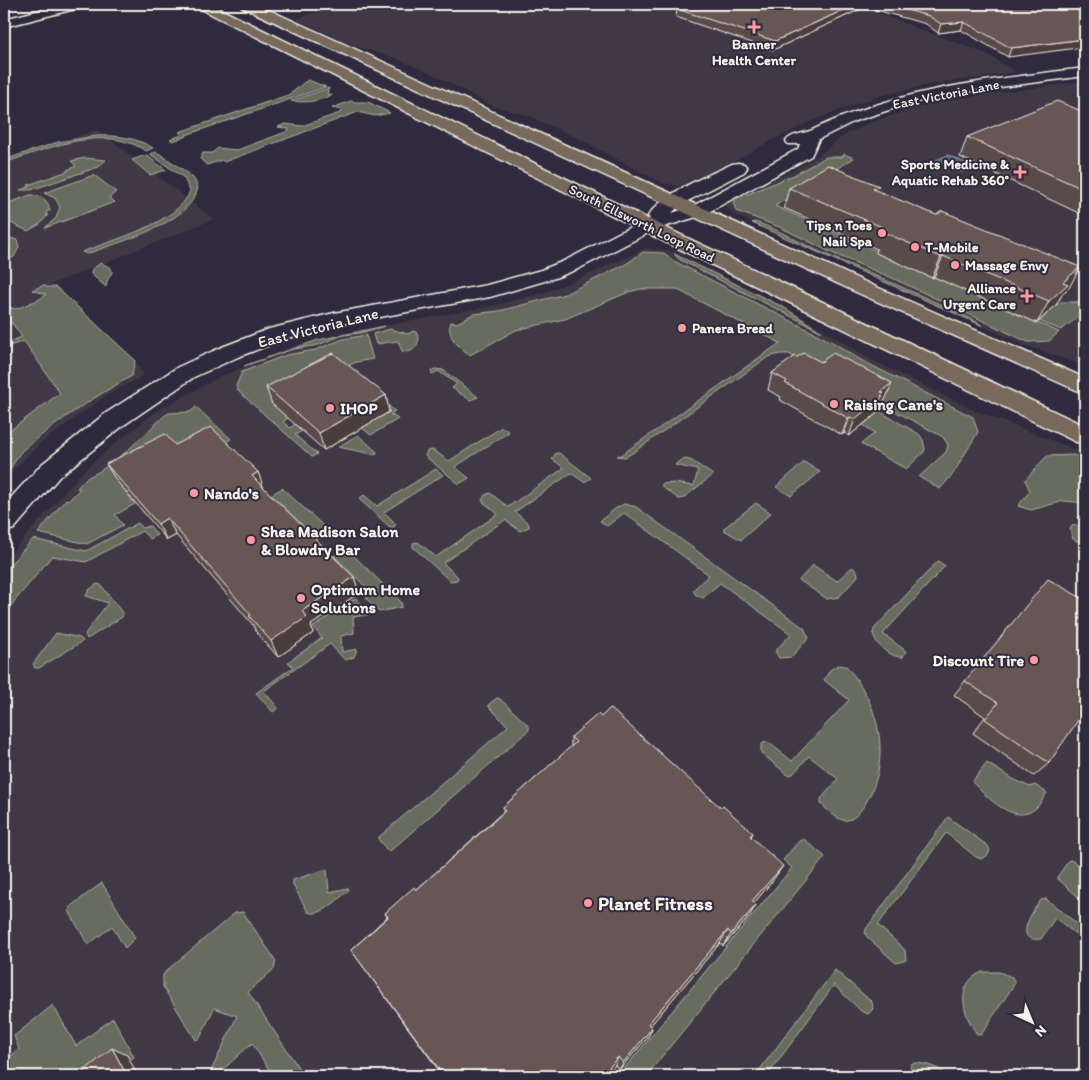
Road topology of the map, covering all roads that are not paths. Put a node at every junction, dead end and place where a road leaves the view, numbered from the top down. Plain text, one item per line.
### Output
1 (44, 4) edge
2 (79, 4) edge
3 (201, 4) edge
4 (246, 4) edge
5 (4, 14) edge
6 (4, 22) edge
7 (1085, 72) edge
8 (812, 136) junction
9 (782, 144) dead end
10 (749, 162) dead end
11 (674, 201) junction
12 (697, 211) junction
13 (647, 226) junction
14 (1085, 387) edge
15 (1085, 436) edge
16 (4, 522) edge

1 - 5 street
2 - 6 street
3 - 13 main road, South Ellsworth Loop Road
4 - 11 main road, South Ellsworth Loop Road
7 - 8 street, East Victoria Lane
8 - 9 street, East Victoria Lane
8 - 12 street, East Victoria Lane
10 - 11 street, East Victoria Lane
11 - 12 main road, South Ellsworth Loop Road
11 - 13 street, East Victoria Lane
12 - 13 street, East Victoria Lane
12 - 14 main road, South Ellsworth Loop Road
13 - 15 main road, South Ellsworth Loop Road
13 - 16 street, East Victoria Lane

